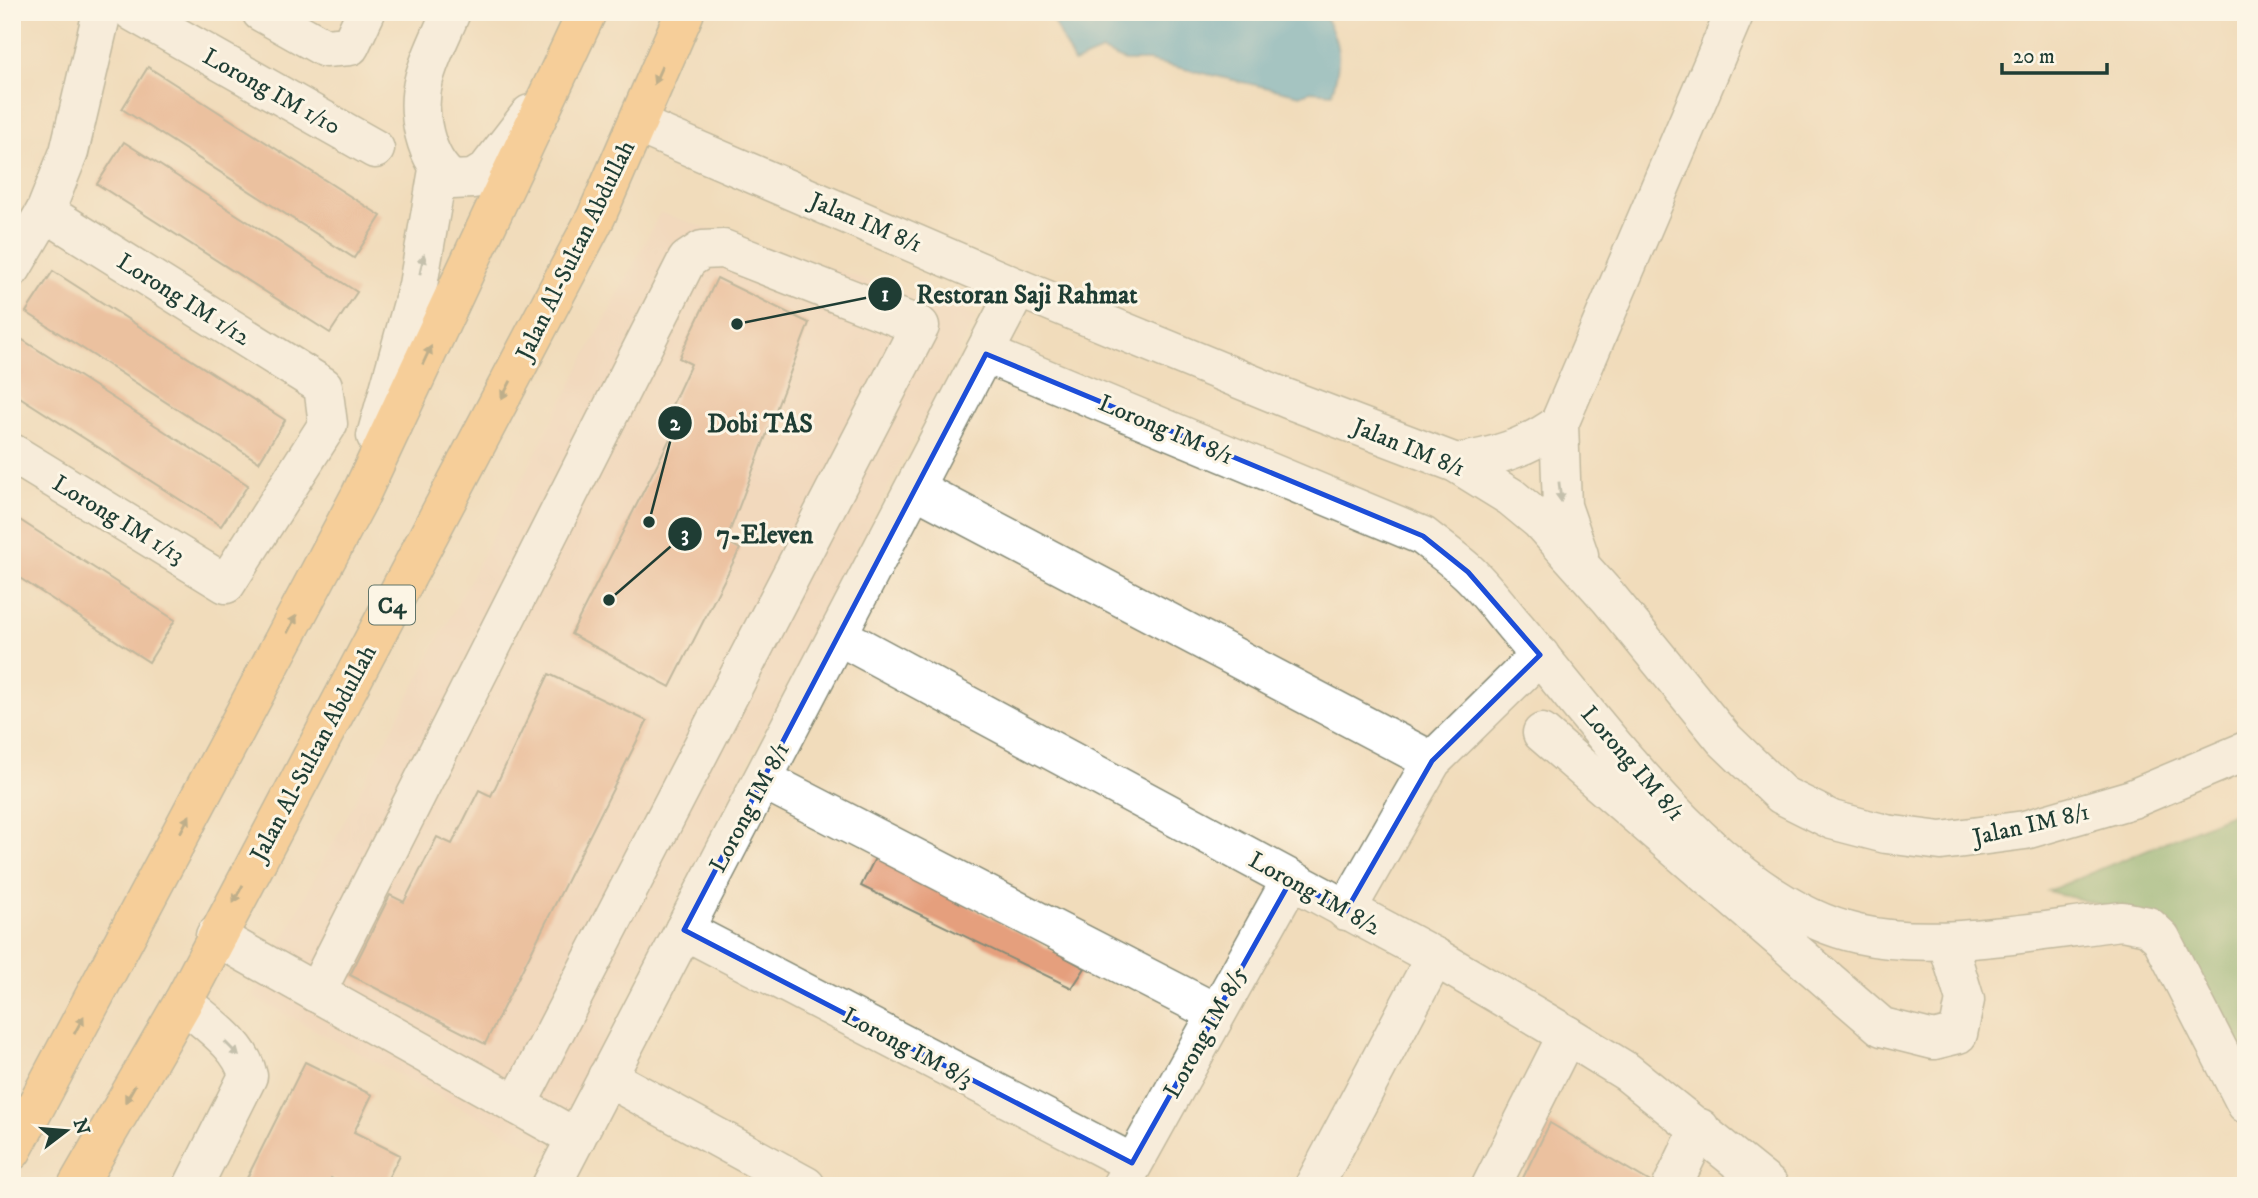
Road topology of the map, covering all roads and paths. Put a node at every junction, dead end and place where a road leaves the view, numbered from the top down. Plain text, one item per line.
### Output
1 (102, 12) edge
2 (261, 12) edge
3 (366, 12) edge
4 (451, 12) edge
5 (587, 12) edge
6 (685, 12) edge
7 (1735, 12) edge
8 (140, 14) edge
9 (558, 79) junction
10 (637, 124) junction
11 (375, 149) dead end
12 (438, 170) junction
13 (45, 212) junction
14 (12, 268) edge
15 (1018, 288) junction
16 (986, 354) junction
17 (1559, 424) junction
18 (12, 453) edge
19 (1456, 463) junction
20 (916, 489) junction
21 (360, 496) junction
22 (1591, 579) junction
23 (226, 584) joint
24 (839, 636) junction
25 (1540, 656) junction
26 (1542, 733) dead end
27 (2246, 751) edge
28 (1432, 761) junction
29 (764, 780) junction
30 (1291, 880) junction
31 (1346, 911) junction
32 (684, 930) junction
33 (215, 936) junction
34 (1947, 941) junction
35 (1435, 957) junction
36 (316, 993) junction
37 (183, 1002) junction
38 (1216, 1013) junction
39 (1567, 1035) junction
40 (607, 1077) junction
41 (2246, 1104) edge
42 (517, 1105) junction
43 (1700, 1128) junction
44 (576, 1138) junction
45 (12, 1151) edge
46 (1127, 1175) edge
47 (77, 1186) edge
48 (193, 1186) edge
49 (551, 1186) edge
50 (806, 1186) edge
51 (1314, 1186) edge
52 (1491, 1186) edge
53 (1672, 1186) edge
54 (1769, 1186) edge

1 - 13 street
2 - 3 street
4 - 12 street
5 - 9 main road
6 -> 10 main road, Jalan Al-Sultan Abdullah / C4
7 - 17 street
8 - 11 street, Lorong IM 1/10
9 - 12 street
21 -> 9 main road
10 - 15 street, Jalan IM 8/1
10 -> 33 main road, Jalan Al-Sultan Abdullah / C4
21 -> 12 street
13 - 14 street
13 - 23 street, Lorong IM 1/12
15 - 16 street, Lorong IM 8/1
15 - 19 street, Jalan IM 8/1
16 - 20 street, Lorong IM 8/1
16 - 25 street, Lorong IM 8/1
17 - 19 street
17 -> 22 street
18 - 23 street, Lorong IM 1/13
19 - 22 street, Jalan IM 8/1
20 - 24 street, Lorong IM 8/1
20 - 28 street
45 -> 21 main road
22 - 27 street, Jalan IM 8/1
24 - 29 street, Lorong IM 8/1
24 - 30 street, Lorong IM 8/2
25 - 28 street
25 - 34 street, Lorong IM 8/1
26 - 34 street
28 - 31 street
29 - 32 street, Lorong IM 8/1
29 - 38 street
30 - 31 street, Lorong IM 8/2
30 - 38 street, Lorong IM 8/5
31 - 35 street, Lorong IM 8/2
32 - 40 street, Lorong IM 8/1
32 - 46 street, Lorong IM 8/3
33 - 36 street
33 - 37 main road, Jalan Al-Sultan Abdullah / C4
34 - 41 street, Lorong IM 8/1
35 - 39 street, Lorong IM 8/2
35 - 51 street
36 - 42 street
36 - 42 street
37 -> 47 main road, Jalan Al-Sultan Abdullah / C4
37 -> 48 street
38 - 46 street, Lorong IM 8/5
39 - 43 street, Lorong IM 8/2
39 - 52 street
40 - 44 street, Lorong IM 8/1
40 - 50 street
42 - 44 street
43 - 53 street
43 - 54 street, Lorong IM 8/2
44 - 49 street, Lorong IM 8/1

